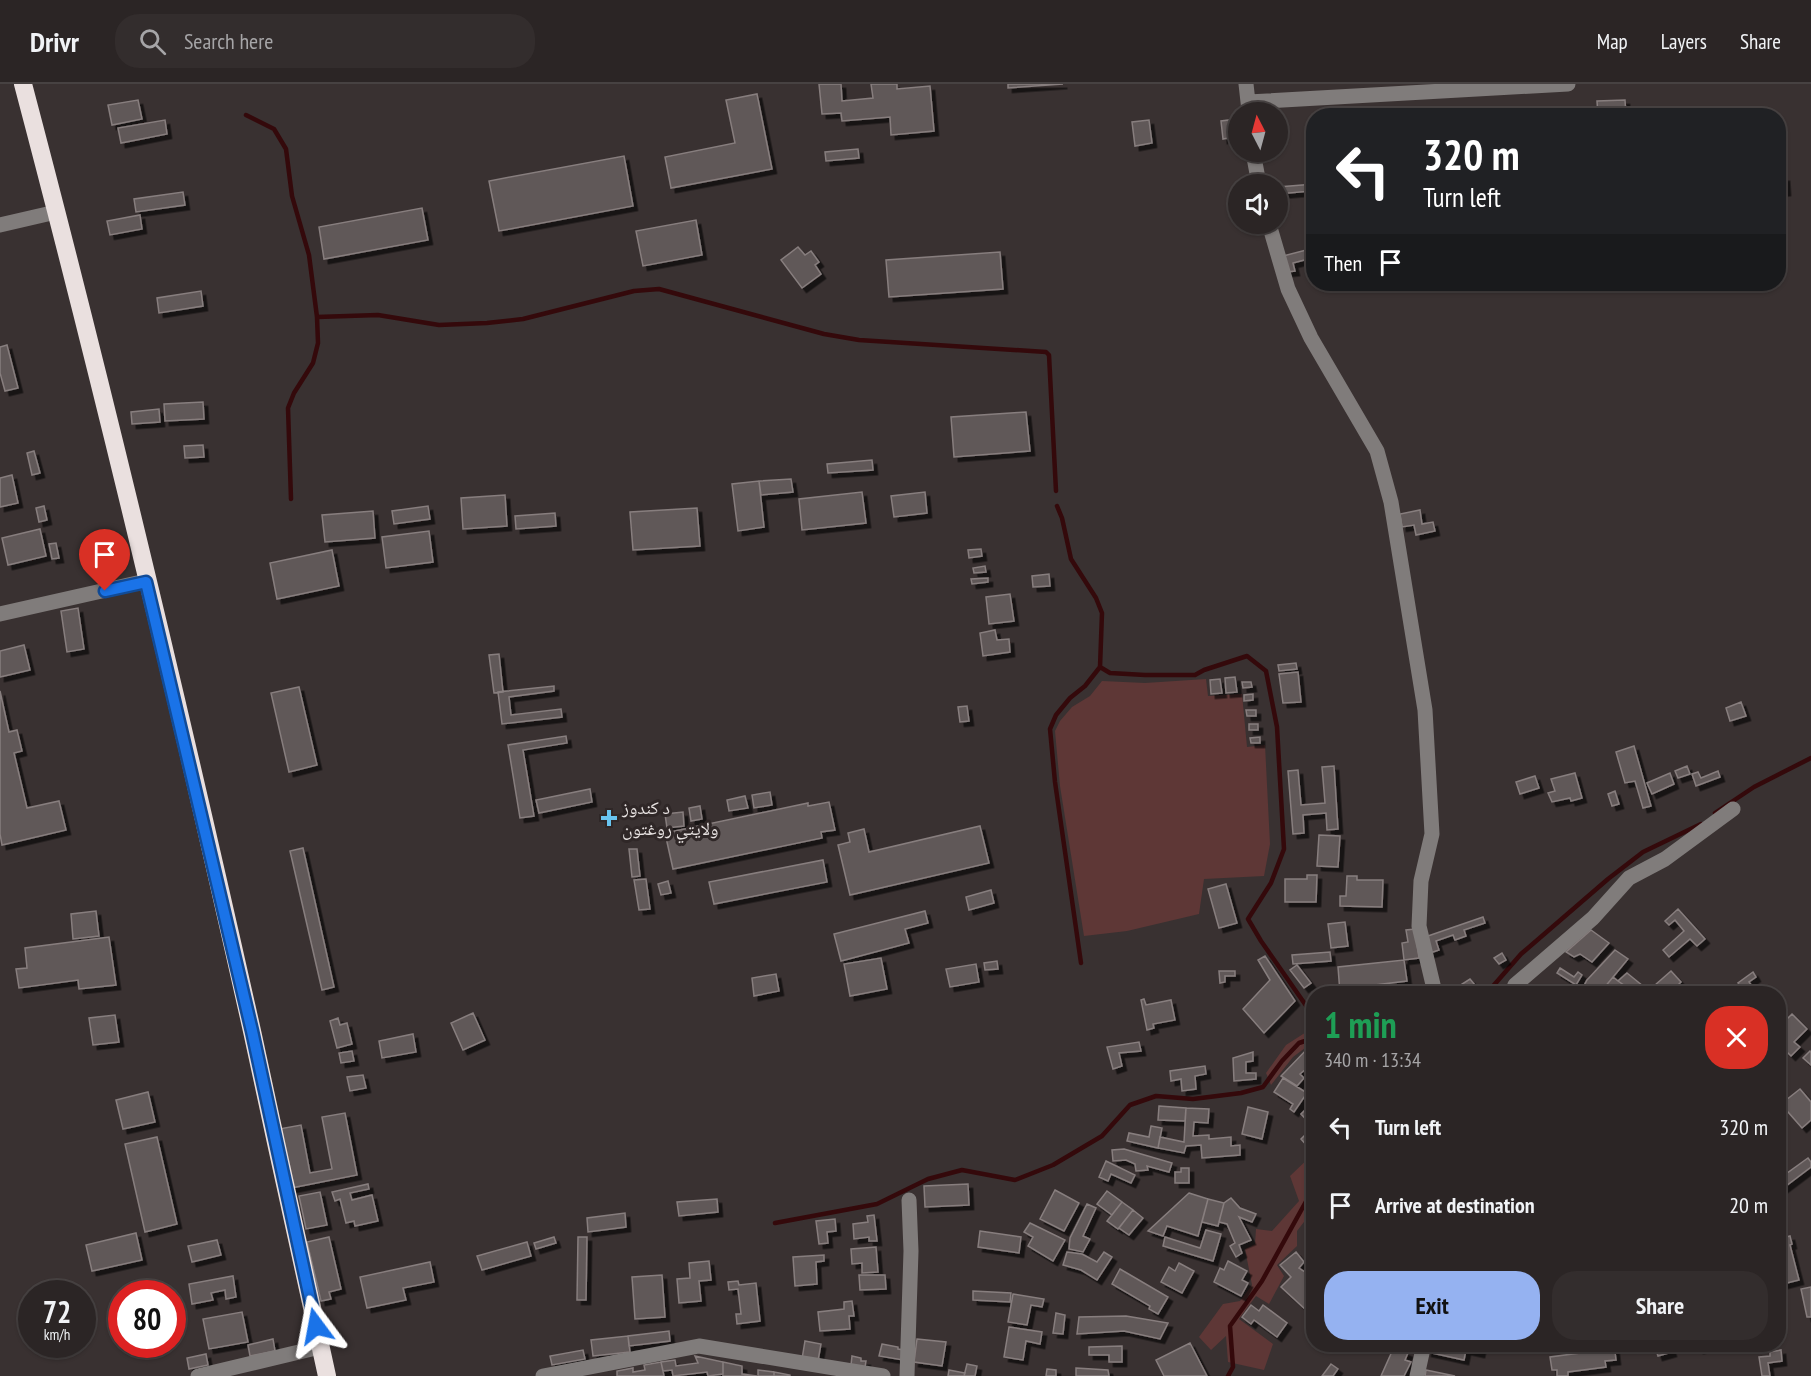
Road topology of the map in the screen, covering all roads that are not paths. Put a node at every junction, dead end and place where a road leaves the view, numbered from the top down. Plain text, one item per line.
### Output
1 (22, 84) edge
2 (1246, 84) edge
3 (1568, 84) edge
4 (1248, 102) edge
5 (1288, 104) edge
6 (56, 212) junction
7 (0, 225) edge
8 (1272, 234) edge
9 (146, 582) junction
10 (0, 614) edge
11 (1733, 809) dead end
12 (1433, 986) edge
13 (1515, 986) edge
14 (909, 1200) dead end
15 (321, 1347) junction
16 (1422, 1352) edge
17 (198, 1376) edge
18 (327, 1376) edge
19 (543, 1376) edge
20 (884, 1376) edge
21 (907, 1376) edge
22 (1417, 1376) edge

1 - 6 highway
2 - 4 street
3 - 5 street
6 - 7 street
6 - 9 highway
8 - 12 street
9 - 10 street
9 - 15 highway
11 - 13 street
14 - 21 street
15 - 17 street
15 - 18 highway
16 - 22 street
19 - 20 street

